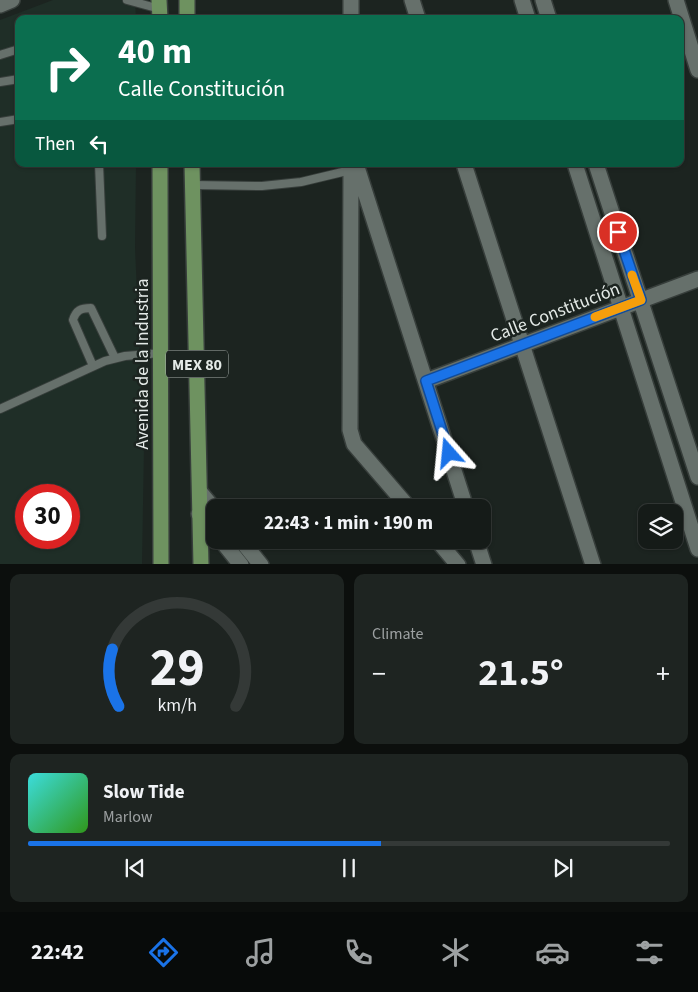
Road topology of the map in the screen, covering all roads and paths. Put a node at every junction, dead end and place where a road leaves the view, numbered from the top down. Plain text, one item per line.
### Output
1 (12, 0) edge
2 (127, 0) edge
3 (187, 0) edge
4 (351, 0) edge
5 (412, 0) edge
6 (522, 0) edge
7 (543, 0) edge
8 (676, 0) edge
9 (0, 5) edge
10 (159, 9) edge
11 (187, 15) edge
12 (351, 15) edge
13 (417, 15) edge
14 (527, 15) edge
15 (548, 15) edge
16 (680, 15) edge
17 (684, 33) edge
18 (15, 51) edge
19 (0, 56) edge
20 (691, 62) edge
21 (15, 80) edge
22 (0, 82) edge
23 (15, 120) edge
24 (0, 122) edge
25 (99, 167) edge
26 (160, 167) edge
27 (192, 167) edge
28 (350, 167) edge
29 (353, 167) edge
30 (353, 167) edge
31 (465, 167) edge
32 (576, 167) edge
33 (597, 167) edge
34 (193, 185) junction
35 (102, 236) dead end
36 (698, 279) edge
37 (641, 300) junction
38 (621, 308) junction
39 (522, 345) junction
40 (161, 353) junction
41 (115, 358) junction
42 (94, 366) junction
43 (426, 381) junction
44 (0, 410) edge
45 (698, 477) edge
46 (200, 492) junction
47 (206, 499) edge
48 (401, 499) edge
49 (463, 499) edge
50 (199, 514) junction
51 (206, 522) edge
52 (228, 549) edge
53 (248, 549) edge
54 (445, 549) edge
55 (479, 549) edge
56 (698, 550) edge
57 (162, 564) edge
58 (202, 564) edge
59 (241, 564) edge
60 (261, 564) edge
61 (458, 564) edge
62 (484, 564) edge
63 (593, 564) edge

1 - 9 street
2 - 10 lane
3 - 11 main road
4 - 12 street
5 - 13 street
6 - 14 street
7 - 15 street
8 - 16 street
17 - 20 street
18 - 19 lane
21 - 22 lane
23 - 24 lane
25 - 35 lane
26 - 40 main road, Avenida de la Industria / MEX 80
27 - 34 main road, MEX 80
28 - 34 lane
29 - 48 street
30 - 43 street
31 - 39 street
32 - 38 street
33 - 37 street
34 - 46 main road, MEX 80
36 - 37 street, Calle Constitución
37 - 38 street, Calle Constitución
37 - 45 street
38 - 39 street, Calle Constitución
38 - 56 street
39 - 43 street, Calle Constitución
39 - 63 street
40 - 41 lane
40 - 57 main road, Avenida de la Industria / MEX 80
41 - 42 lane
41 - 42 lane
42 - 44 lane
43 - 49 street
46 - 47 street
46 - 50 main road, MEX 80
50 - 51 street
50 - 58 main road, MEX 80
52 - 59 street
53 - 60 street
54 - 61 street
55 - 62 street

